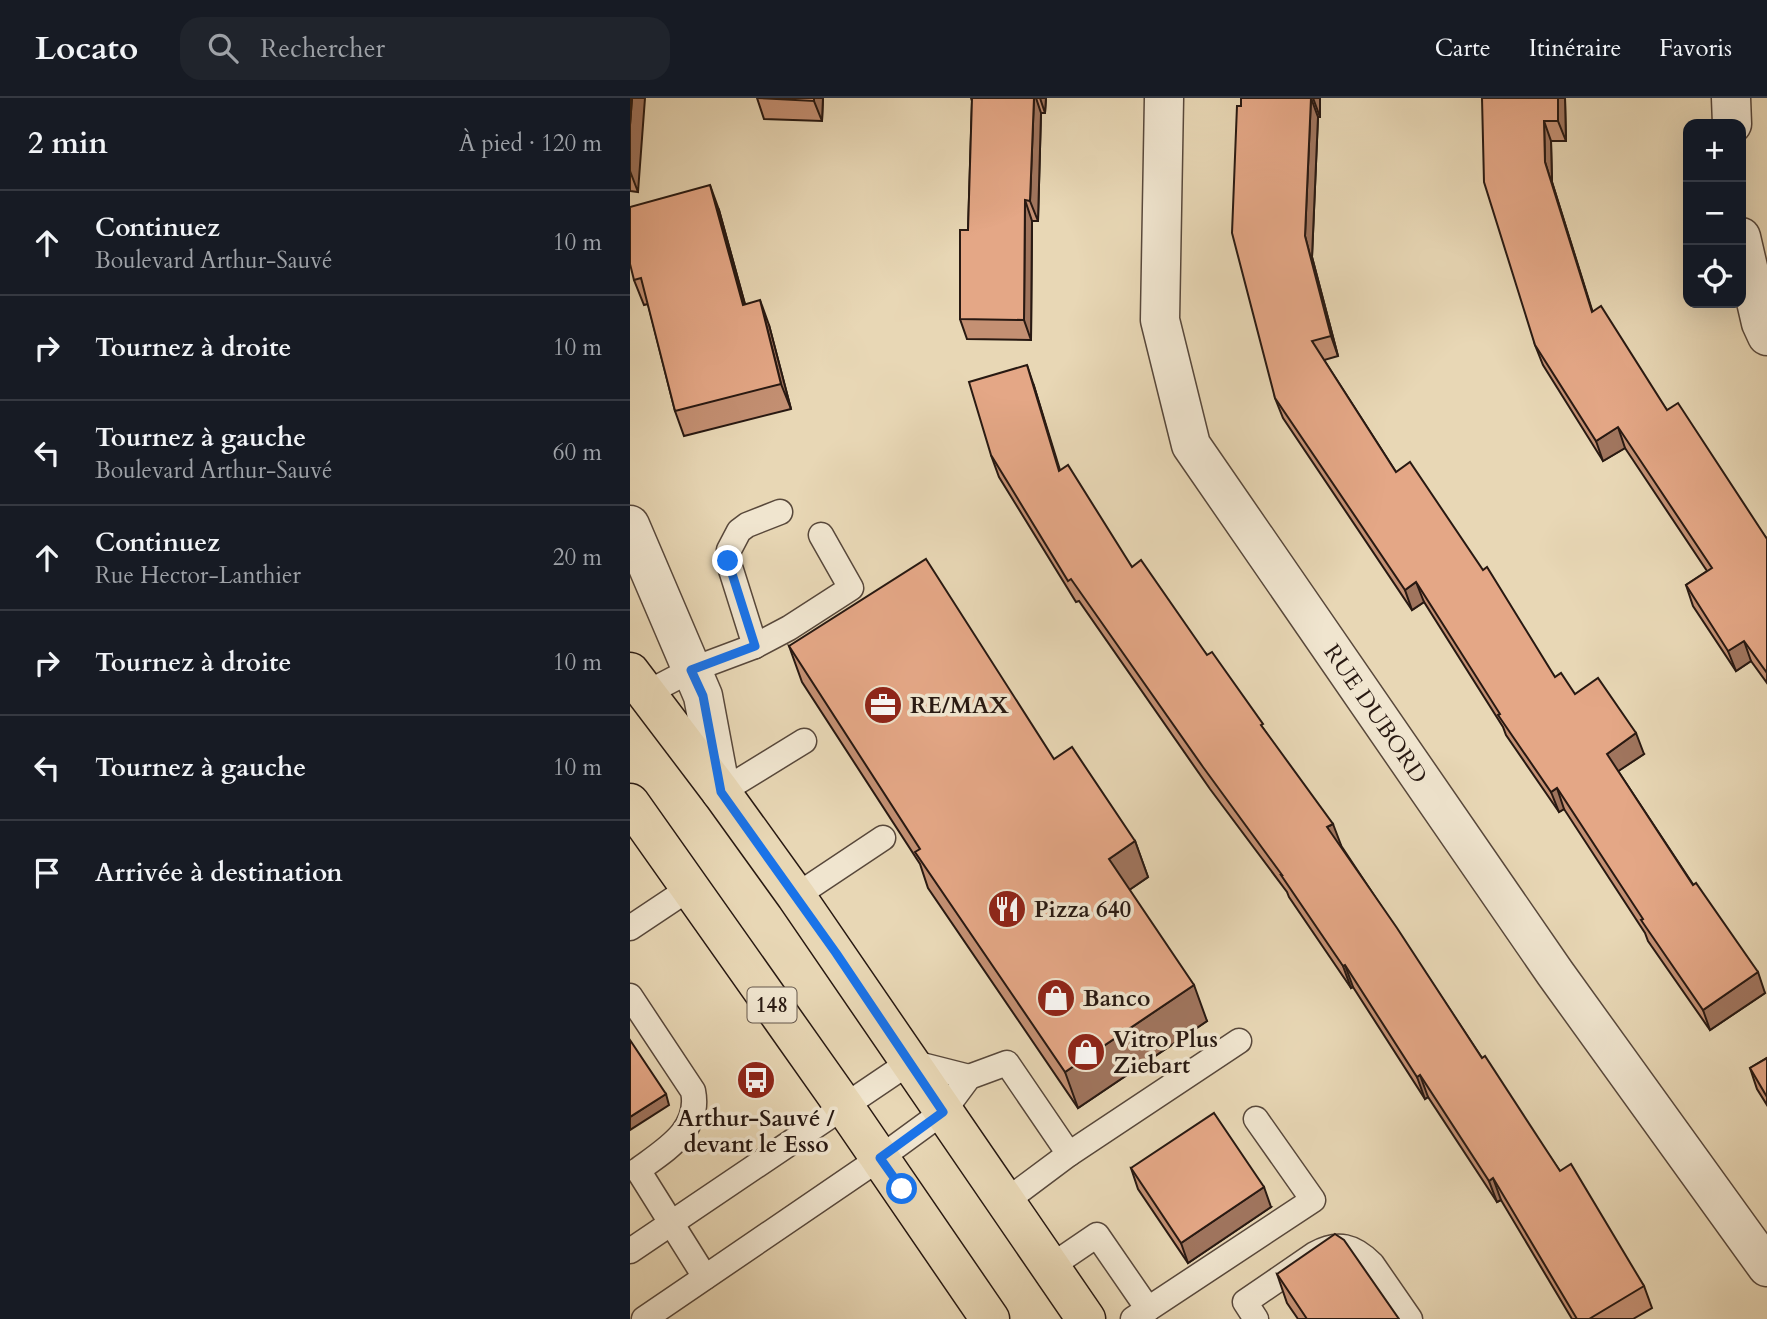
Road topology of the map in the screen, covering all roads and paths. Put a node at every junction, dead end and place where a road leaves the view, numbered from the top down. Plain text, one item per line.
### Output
1 (1164, 98) edge
2 (1731, 98) edge
3 (1732, 119) edge
4 (1743, 245) edge
5 (1767, 337) edge
6 (780, 512) dead end
7 (630, 525) edge
8 (821, 535) dead end
9 (755, 646) junction
10 (691, 670) junction
11 (638, 682) edge
12 (804, 741) dead end
13 (721, 792) junction
14 (630, 803) edge
15 (883, 838) dead end
16 (690, 888) junction
17 (796, 896) junction
18 (630, 928) edge
19 (630, 996) edge
20 (1239, 1041) dead end
21 (910, 1062) junction
22 (968, 1077) junction
23 (844, 1105) junction
24 (943, 1112) junction
25 (1256, 1119) dead end
26 (1069, 1154) junction
27 (880, 1158) junction
28 (1006, 1201) junction
29 (670, 1224) junction
30 (630, 1251) edge
31 (1050, 1267) junction
32 (1767, 1267) edge
33 (705, 1277) junction
34 (1250, 1311) edge
35 (1140, 1314) edge
36 (644, 1319) edge
37 (990, 1319) edge
38 (1086, 1319) edge
39 (1410, 1319) edge

1 - 32 street, RUE DUBORD
2 - 3 street
4 - 5 street
6 - 9 lane
7 - 10 street
8 - 9 lane
9 - 10 lane
10 - 11 lane
10 - 13 street
11 - 13 main road
12 - 13 lane
13 - 17 main road
14 - 16 main road, 148
15 - 17 lane
16 - 18 lane
16 - 23 main road, 148
17 - 21 main road
19 - 29 lane
20 - 26 lane
21 - 22 lane
21 - 23 lane
21 - 24 main road
22 - 24 lane
22 - 26 lane
23 - 27 main road, 148
23 - 29 lane
24 - 27 lane
24 - 28 main road
25 - 35 lane
26 - 28 lane
27 - 33 lane
27 - 37 main road, 148
28 - 31 main road
29 - 30 lane
29 - 33 lane
31 - 35 lane
31 - 38 main road
33 - 36 lane
34 - 39 lane

